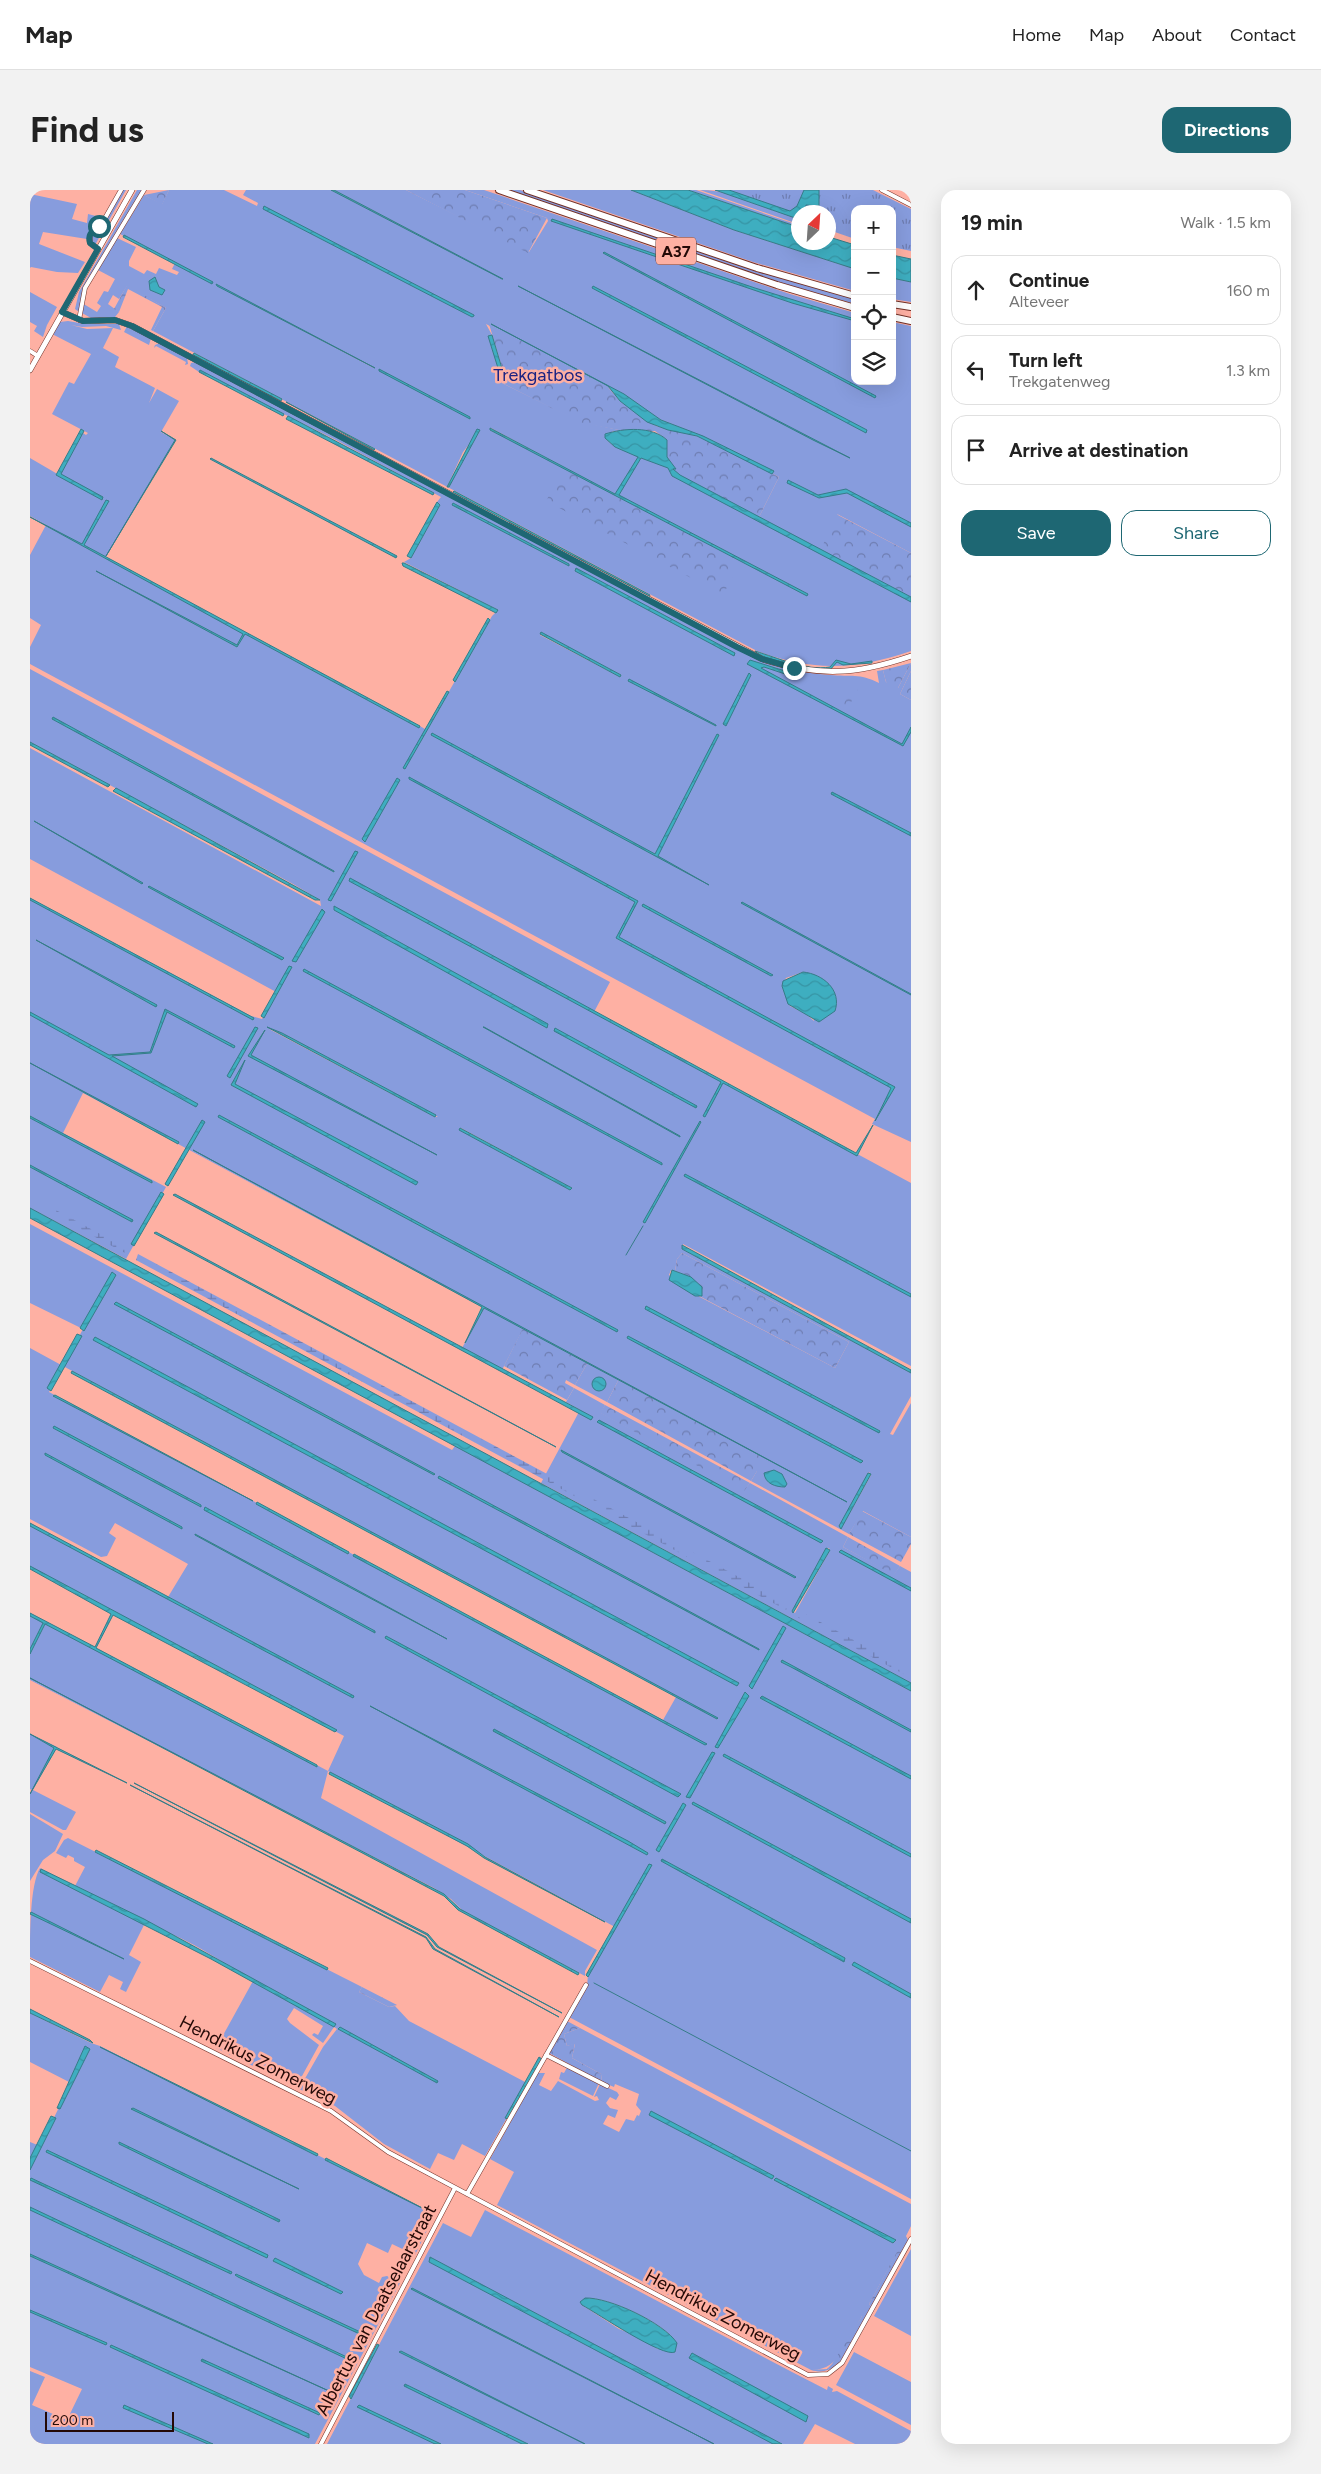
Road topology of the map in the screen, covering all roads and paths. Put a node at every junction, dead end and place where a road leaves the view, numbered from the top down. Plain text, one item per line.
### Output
1 (121, 190) edge
2 (132, 190) edge
3 (144, 190) edge
4 (499, 190) edge
5 (527, 190) edge
6 (882, 190) edge
7 (911, 205) edge
8 (98, 249) junction
9 (852, 295) edge
10 (896, 305) edge
11 (851, 307) edge
12 (911, 308) edge
13 (62, 312) junction
14 (896, 318) edge
15 (79, 320) junction
16 (911, 321) edge
17 (30, 351) edge
18 (37, 355) junction
19 (30, 370) edge
20 (911, 656) edge
21 (30, 1961) edge
22 (586, 1985) dead end
23 (546, 2055) junction
24 (607, 2086) dead end
25 (455, 2188) junction
26 (468, 2194) junction
27 (911, 2239) edge
28 (321, 2444) edge

1 - 8 street
2 - 8 street
3 - 15 street
4 - 11 highway, A37
5 - 9 highway, A37
6 - 7 street
8 - 13 street
10 - 12 highway
13 - 15 street
13 - 18 street
14 - 16 highway
15 - 20 street
17 - 18 street
18 - 19 street
21 - 25 street, Hendrikus Zomerweg
22 - 23 street
23 - 24 street
23 - 26 street
25 - 26 street, Hendrikus Zomerweg
25 - 28 street, Albertus van Daatselaarstraat
26 - 27 street, Hendrikus Zomerweg

